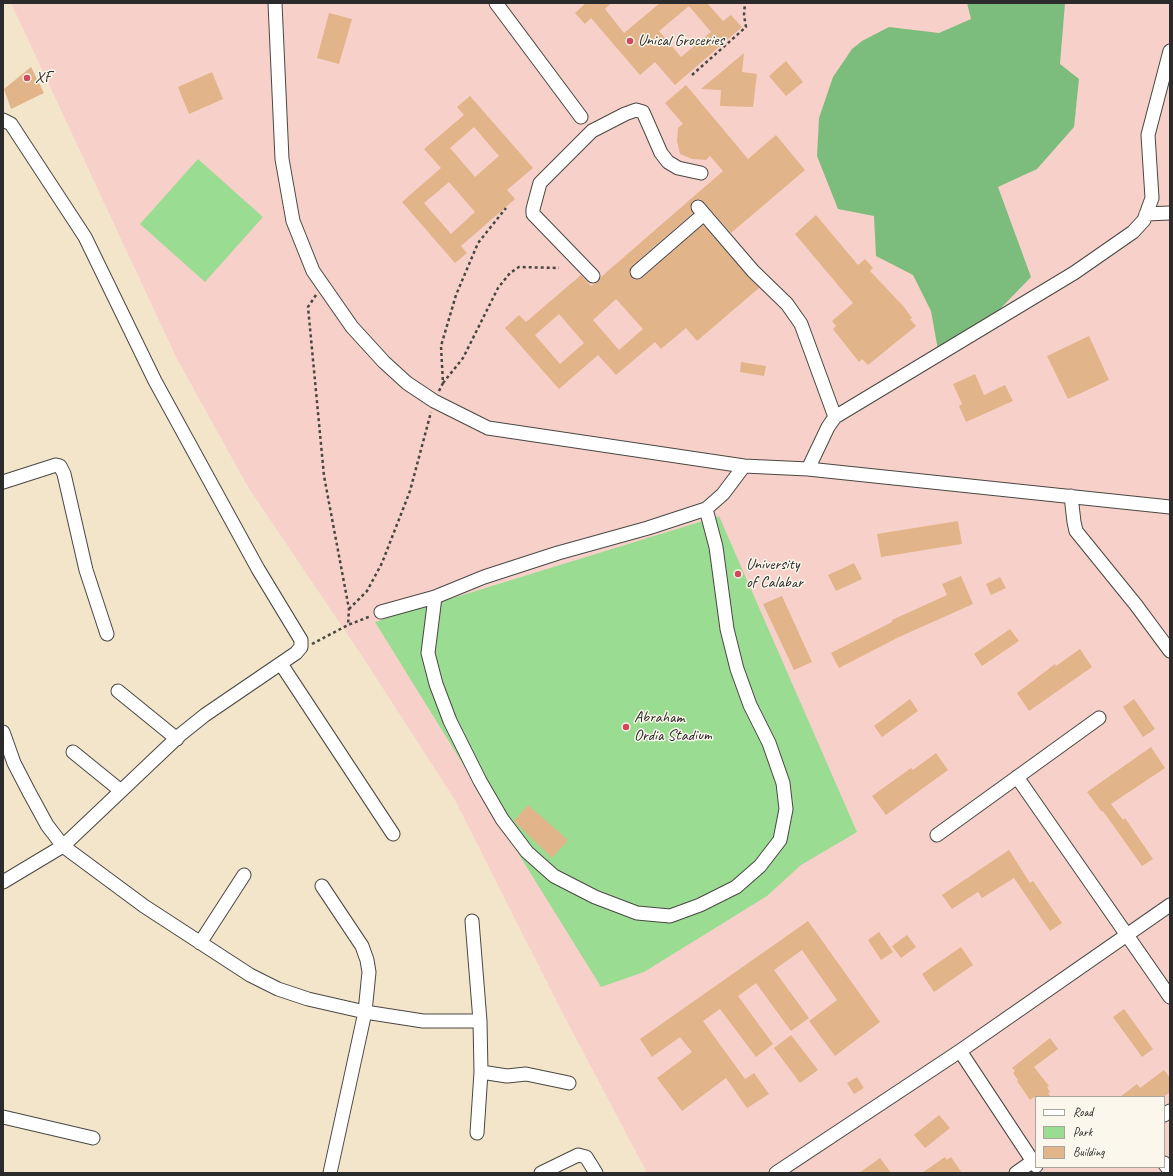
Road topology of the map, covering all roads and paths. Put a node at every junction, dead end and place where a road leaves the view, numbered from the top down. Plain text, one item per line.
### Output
1 (275, 3) edge
2 (496, 3) edge
3 (745, 3) edge
4 (1170, 51) edge
5 (692, 75) dead end
6 (3, 120) edge
7 (586, 123) junction
8 (701, 173) dead end
9 (1170, 213) edge
10 (1146, 214) junction
11 (559, 268) dead end
12 (637, 272) dead end
13 (594, 276) dead end
14 (325, 288) junction
15 (443, 383) dead end
16 (835, 417) junction
17 (744, 466) junction
18 (808, 469) junction
19 (3, 482) edge
20 (1071, 496) junction
21 (1170, 507) edge
22 (706, 509) junction
23 (435, 597) junction
24 (381, 612) joint
25 (348, 625) junction
26 (107, 634) dead end
27 (1170, 651) edge
28 (296, 654) junction
29 (281, 664) junction
30 (118, 691) dead end
31 (1098, 718) dead end
32 (3, 732) edge
33 (177, 739) junction
34 (73, 752) dead end
35 (1017, 777) junction
36 (121, 791) junction
37 (393, 834) dead end
38 (937, 835) dead end
39 (63, 846) junction
40 (244, 875) dead end
41 (3, 882) edge
42 (322, 886) dead end
43 (1170, 905) edge
44 (472, 922) dead end
45 (1127, 935) junction
46 (200, 944) junction
47 (1170, 997) edge
48 (365, 1012) junction
49 (480, 1021) junction
50 (960, 1052) junction
51 (481, 1072) junction
52 (569, 1083) dead end
53 (3, 1117) edge
54 (477, 1133) dead end
55 (93, 1138) dead end
56 (1035, 1165) edge
57 (330, 1173) edge
58 (541, 1173) edge
59 (596, 1173) edge
60 (776, 1173) edge
61 (1016, 1173) edge

1 - 14 street
2 - 7 street
3 - 5 path
4 - 10 street
6 - 28 street
7 - 8 street
7 - 13 street
9 - 10 street
10 - 16 street
11 - 15 path
12 - 16 street
14 - 17 street
14 - 25 path
16 - 18 street
17 - 18 street
17 - 22 street
18 - 20 street
19 - 26 street
20 - 21 street
20 - 27 street
22 - 23 street
22 - 23 street
23 - 24 street
24 - 25 path
25 - 28 path
28 - 29 street
29 - 33 street
29 - 37 street
30 - 33 street
31 - 35 street
32 - 39 street
33 - 36 street
34 - 36 street
35 - 38 street
35 - 45 street
36 - 39 street
39 - 41 street
39 - 46 street
40 - 46 street
42 - 48 street
43 - 45 street
44 - 49 street
45 - 47 street
45 - 50 street
46 - 48 street
48 - 49 street
48 - 57 street
49 - 51 street
50 - 56 street
50 - 60 street
51 - 52 street
51 - 54 street
53 - 55 street
56 - 61 street
58 - 59 street

